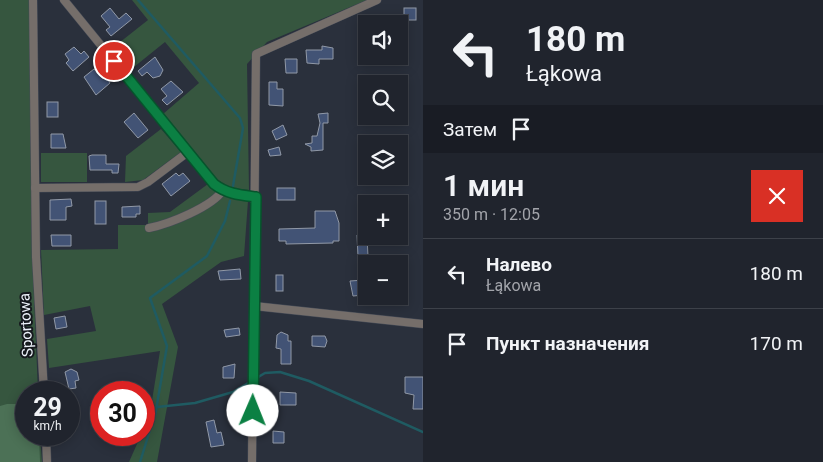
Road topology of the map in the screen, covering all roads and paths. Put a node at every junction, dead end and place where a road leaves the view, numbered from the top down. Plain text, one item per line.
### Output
1 (33, 0) edge
2 (64, 0) edge
3 (377, 0) edge
4 (188, 152) junction
5 (35, 188) junction
6 (222, 190) junction
7 (256, 197) junction
8 (149, 228) dead end
9 (254, 306) junction
10 (423, 324) edge
11 (43, 381) edge
12 (46, 446) edge
13 (47, 462) edge
14 (252, 462) edge

1 - 5 street, Sportowa
2 - 4 street
3 - 7 street
4 - 5 street
4 - 6 street
5 - 11 street, Sportowa
6 - 7 street
6 - 8 street
7 - 9 street
9 - 10 street
9 - 14 street
12 - 13 street

